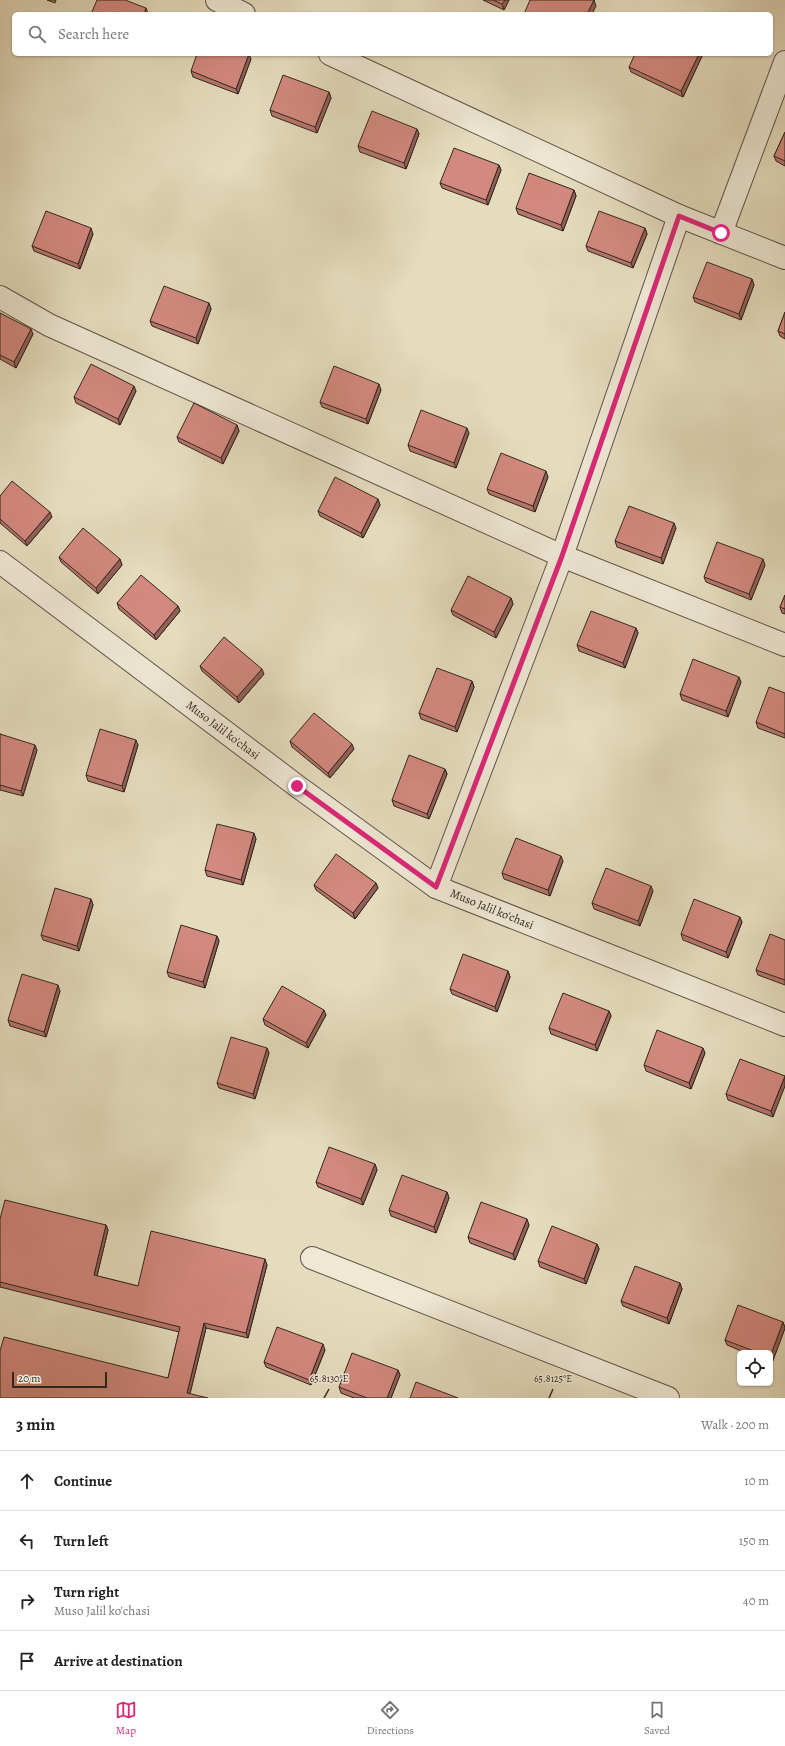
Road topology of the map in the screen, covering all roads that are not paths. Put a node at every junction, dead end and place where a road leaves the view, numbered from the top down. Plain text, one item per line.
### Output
1 (217, 0) edge
2 (240, 12) edge
3 (334, 56) edge
4 (785, 62) edge
5 (679, 216) junction
6 (721, 233) junction
7 (785, 258) edge
8 (0, 297) edge
9 (562, 556) junction
10 (0, 562) edge
11 (785, 645) edge
12 (436, 887) junction
13 (785, 1025) edge
14 (312, 1258) dead end
15 (668, 1398) edge

1 - 2 street
3 - 5 street
4 - 6 street
5 - 6 street
5 - 9 street
6 - 7 street
8 - 9 street
9 - 11 street
9 - 12 street
10 - 12 street, Muso Jalil ko'chasi
12 - 13 street, Muso Jalil ko'chasi
14 - 15 street

